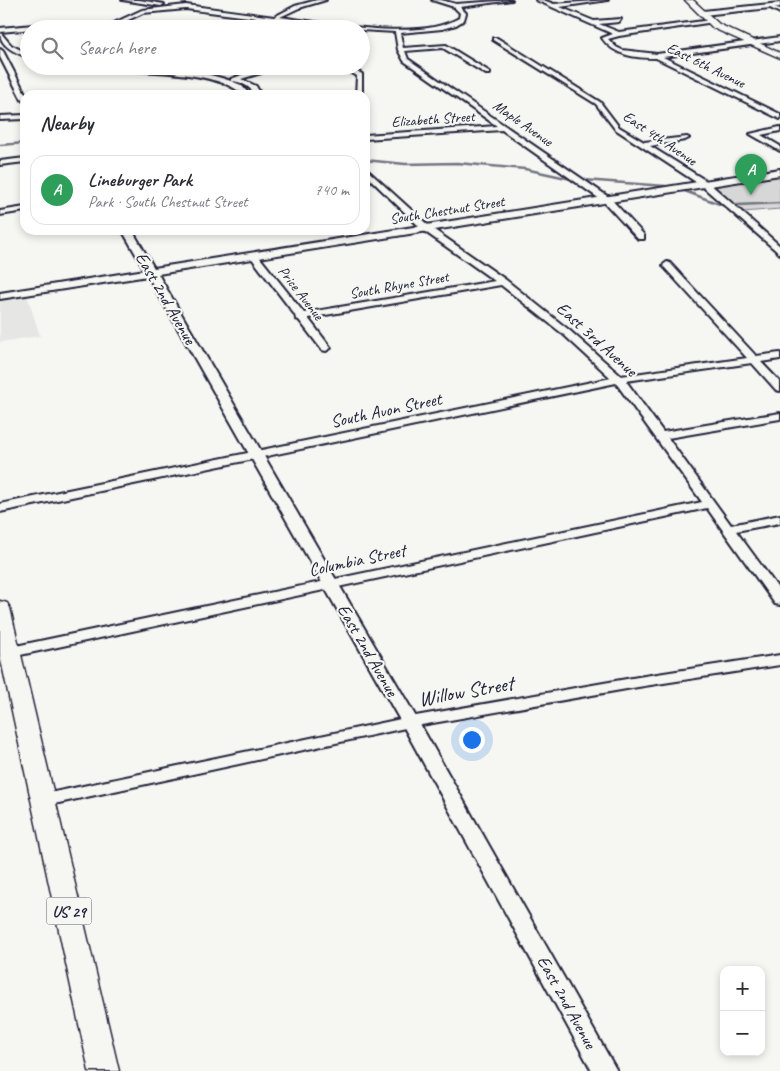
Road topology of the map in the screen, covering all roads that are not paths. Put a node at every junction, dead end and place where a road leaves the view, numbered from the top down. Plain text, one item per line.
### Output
1 (124, 0) edge
2 (183, 0) edge
3 (204, 0) edge
4 (323, 0) edge
5 (435, 0) edge
6 (509, 0) edge
7 (539, 0) edge
8 (605, 0) edge
9 (690, 0) edge
10 (776, 0) edge
11 (780, 3) edge
12 (170, 5) junction
13 (456, 6) junction
14 (554, 6) junction
15 (770, 6) junction
16 (186, 7) junction
17 (780, 11) edge
18 (703, 13) junction
19 (275, 18) junction
20 (106, 20) edge
21 (124, 20) edge
22 (290, 20) edge
23 (619, 20) dead end
24 (711, 22) junction
25 (594, 23) junction
26 (20, 28) edge
27 (0, 30) edge
28 (370, 30) edge
29 (397, 31) junction
30 (618, 34) junction
31 (1, 36) edge
32 (495, 39) dead end
33 (780, 39) edge
34 (751, 43) junction
35 (0, 49) edge
36 (401, 50) junction
37 (20, 52) edge
38 (20, 56) edge
39 (657, 56) junction
40 (780, 56) edge
41 (488, 73) dead end
42 (195, 75) edge
43 (210, 75) edge
44 (249, 75) edge
45 (360, 75) edge
46 (232, 80) junction
47 (20, 90) edge
48 (244, 90) edge
49 (256, 90) edge
50 (359, 90) edge
51 (20, 117) edge
52 (780, 117) edge
53 (0, 118) edge
54 (504, 128) junction
55 (780, 128) edge
56 (370, 137) edge
57 (685, 138) dead end
58 (641, 144) junction
59 (780, 149) edge
60 (20, 161) edge
61 (0, 163) edge
62 (780, 172) edge
63 (370, 175) edge
64 (705, 184) junction
65 (607, 200) junction
66 (20, 210) edge
67 (0, 213) edge
68 (427, 229) junction
69 (130, 235) edge
70 (641, 236) dead end
71 (780, 251) edge
72 (254, 256) junction
73 (667, 265) dead end
74 (151, 272) junction
75 (503, 282) junction
76 (0, 296) edge
77 (300, 317) junction
78 (326, 348) dead end
79 (780, 356) edge
80 (755, 360) junction
81 (620, 379) junction
82 (780, 388) edge
83 (780, 416) edge
84 (661, 436) junction
85 (257, 455) junction
86 (710, 504) junction
87 (0, 508) edge
88 (780, 519) edge
89 (728, 529) junction
90 (330, 585) junction
91 (780, 601) edge
92 (0, 608) edge
93 (11, 652) junction
94 (780, 660) edge
95 (410, 722) junction
96 (44, 800) junction
97 (104, 1071) edge
98 (605, 1071) edge

1 - 12 street
1 - 20 street
2 - 12 street
3 - 16 street
4 - 19 street
5 - 13 street
6 - 13 street
7 - 14 street
8 - 14 street
9 - 18 main road
10 - 11 street
11 - 15 street
12 - 16 street
13 - 29 street
14 - 25 street
15 - 17 street
15 - 18 street
16 - 19 street
16 - 21 street
18 - 24 main road
19 - 22 street
23 - 25 street
24 - 30 street
24 - 34 main road
25 - 30 street
26 - 27 street
28 - 29 street
29 - 36 street
30 - 39 street, East 6th Avenue
31 - 35 street
31 - 37 street
32 - 58 street, East 4th Avenue
33 - 34 street
34 - 39 street
34 - 40 main road
35 - 38 street
35 - 47 street
36 - 41 street
36 - 54 street, Maple Avenue
39 - 52 street, East 6th Avenue
42 - 46 street
43 - 46 street
44 - 46 street
45 - 50 street
46 - 48 street
46 - 49 street
51 - 53 street
54 - 56 street, Elizabeth Street
54 - 65 street, Maple Avenue
55 - 59 street
57 - 58 street
58 - 64 street, East 4th Avenue
60 - 61 street
62 - 64 street, South Chestnut Street
63 - 68 street, East 3rd Avenue
64 - 65 street, South Chestnut Street
64 - 71 street, East 4th Avenue
65 - 68 street, South Chestnut Street
65 - 70 street, Maple Avenue
66 - 67 street
68 - 72 street, South Chestnut Street
68 - 75 street, East 3rd Avenue
69 - 74 street, East 2nd Avenue
72 - 74 street, South Chestnut Street
72 - 77 street, Price Avenue
73 - 80 street
74 - 76 street, South Chestnut Street
74 - 85 street, East 2nd Avenue
75 - 77 street, South Rhyne Street
75 - 81 street, East 3rd Avenue
77 - 78 street, Price Avenue
79 - 80 street, South Avon Street
80 - 81 street, South Avon Street
80 - 82 street
81 - 84 street, East 3rd Avenue
81 - 85 street, South Avon Street
83 - 84 street
84 - 86 street, East 3rd Avenue
85 - 87 street, South Avon Street
85 - 90 street, East 2nd Avenue
86 - 89 street, East 3rd Avenue
86 - 90 street, Columbia Street
88 - 89 street
89 - 91 street, East 3rd Avenue
90 - 93 street, Columbia Street
90 - 95 street, East 2nd Avenue
92 - 93 main road, US 29
93 - 96 main road, US 29
94 - 95 street, Willow Street
95 - 96 street, Willow Street
95 - 98 street, East 2nd Avenue
96 - 97 main road, US 29

